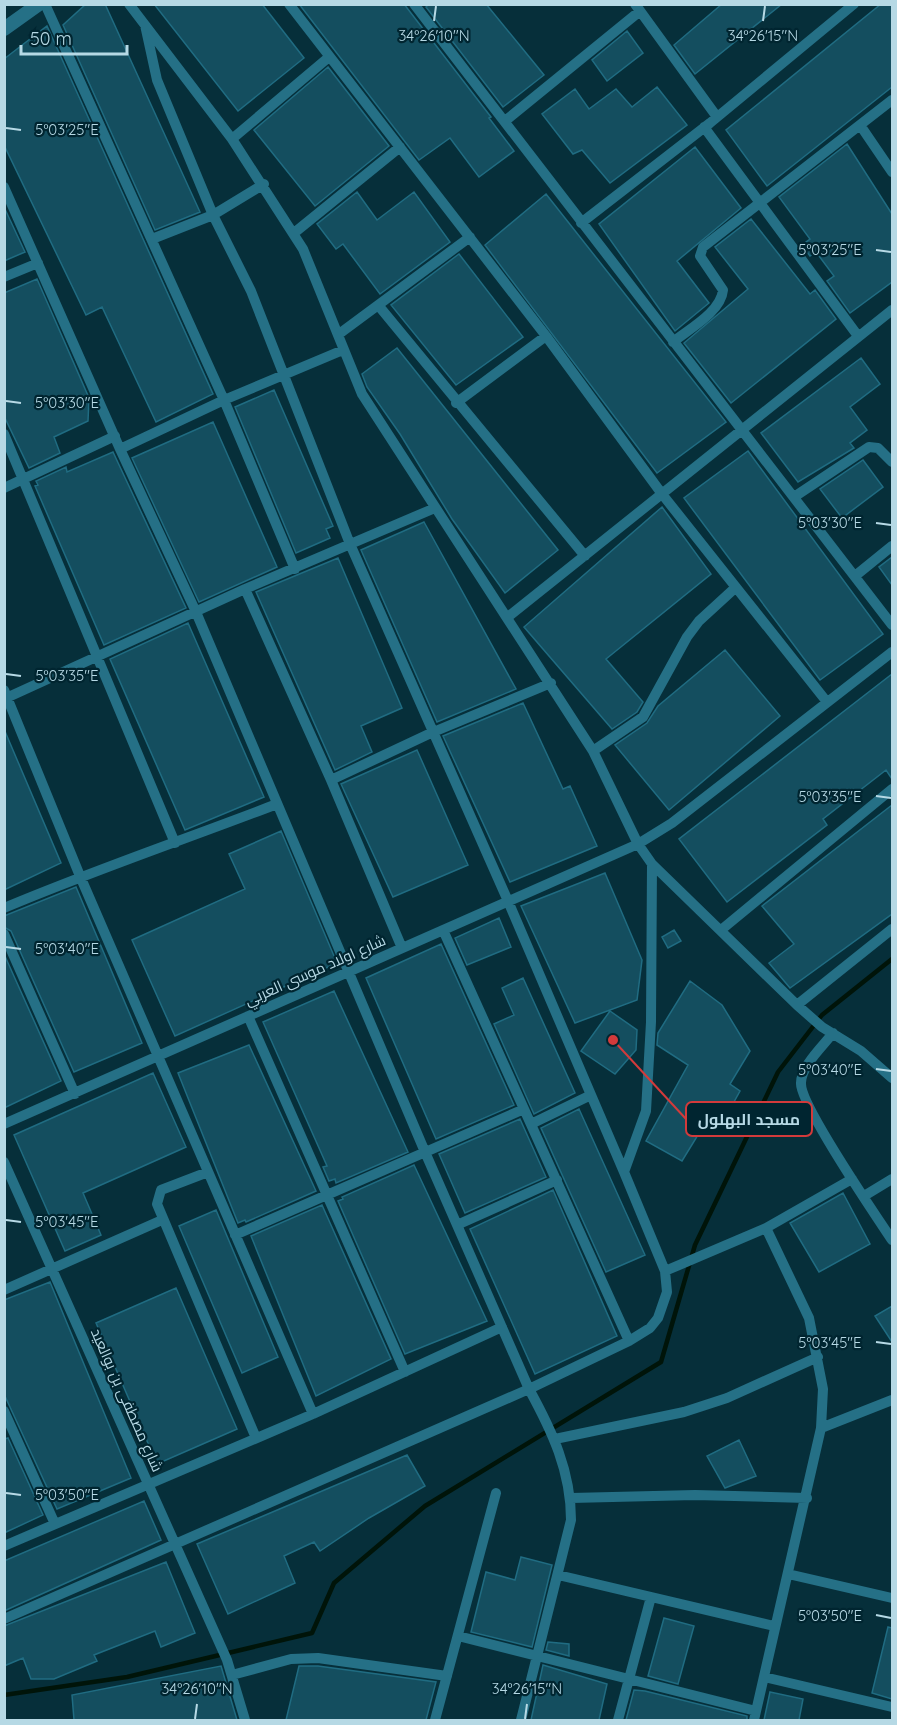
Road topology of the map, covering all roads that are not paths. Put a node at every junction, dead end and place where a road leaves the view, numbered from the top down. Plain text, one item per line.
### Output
1 (39, 4) edge
2 (45, 4) edge
3 (129, 4) edge
4 (289, 4) edge
5 (414, 4) edge
6 (854, 4) edge
7 (637, 8) edge
8 (21, 18) junction
9 (4, 20) edge
10 (145, 25) junction
11 (4, 29) edge
12 (329, 57) junction
13 (892, 100) edge
14 (717, 117) junction
15 (505, 121) junction
16 (860, 124) junction
17 (704, 127) junction
18 (232, 139) junction
19 (399, 147) junction
20 (892, 172) edge
21 (264, 184) junction
22 (4, 187) edge
23 (761, 201) junction
24 (213, 214) junction
25 (581, 223) junction
26 (294, 233) junction
27 (470, 237) junction
28 (152, 239) junction
29 (38, 263) junction
30 (4, 277) edge
31 (378, 305) junction
32 (892, 310) edge
33 (339, 334) junction
34 (546, 336) junction
35 (858, 336) junction
36 (674, 342) junction
37 (344, 350) junction
38 (286, 374) junction
39 (224, 400) junction
40 (456, 403) junction
41 (742, 431) junction
42 (4, 434) edge
43 (115, 436) junction
44 (120, 449) junction
45 (892, 462) edge
46 (26, 480) junction
47 (4, 488) edge
48 (662, 494) junction
49 (794, 497) junction
50 (435, 508) junction
51 (350, 544) junction
52 (892, 546) edge
53 (585, 556) junction
54 (295, 569) junction
55 (855, 576) junction
56 (735, 588) junction
57 (245, 589) junction
58 (196, 612) junction
59 (508, 616) junction
60 (892, 625) edge
61 (892, 652) edge
62 (99, 657) junction
63 (551, 683) junction
64 (6, 695) edge
65 (827, 702) junction
66 (431, 733) junction
67 (593, 751) junction
68 (331, 780) junction
69 (892, 789) edge
70 (277, 804) junction
71 (175, 843) junction
72 (638, 844) junction
73 (652, 864) junction
74 (80, 876) junction
75 (508, 901) junction
76 (4, 908) edge
77 (892, 929) edge
78 (443, 930) junction
79 (721, 930) junction
80 (4, 934) edge
81 (402, 948) junction
82 (349, 971) junction
83 (796, 1005) junction
84 (248, 1016) junction
85 (833, 1033) junction
86 (159, 1058) junction
87 (892, 1078) edge
88 (75, 1094) junction
89 (591, 1095) junction
90 (524, 1109) junction
91 (4, 1124) edge
92 (531, 1124) junction
93 (425, 1152) junction
94 (4, 1162) edge
95 (208, 1172) junction
96 (624, 1172) junction
97 (852, 1179) junction
98 (892, 1179) edge
99 (557, 1180) junction
100 (327, 1196) junction
101 (864, 1196) junction
102 (162, 1220) junction
103 (457, 1225) junction
104 (766, 1228) junction
105 (235, 1235) junction
106 (892, 1240) edge
107 (53, 1269) junction
108 (665, 1271) junction
109 (4, 1290) edge
110 (502, 1327) junction
111 (629, 1341) junction
112 (818, 1357) junction
113 (405, 1372) junction
114 (529, 1389) junction
115 (892, 1400) edge
116 (4, 1411) edge
117 (313, 1414) junction
118 (821, 1428) junction
119 (8, 1429) edge
120 (256, 1438) junction
121 (555, 1439) junction
122 (148, 1484) junction
123 (496, 1493) dead end
124 (571, 1498) junction
125 (807, 1498) junction
126 (55, 1524) junction
127 (174, 1543) junction
128 (4, 1546) edge
129 (788, 1574) junction
130 (558, 1575) junction
131 (651, 1597) junction
132 (892, 1598) edge
133 (4, 1619) edge
134 (774, 1626) junction
135 (458, 1636) junction
136 (537, 1656) junction
137 (232, 1675) junction
138 (447, 1676) junction
139 (764, 1677) junction
140 (627, 1679) junction
141 (892, 1707) edge
142 (755, 1716) edge
143 (244, 1720) edge
144 (435, 1720) edge
145 (521, 1720) edge
146 (618, 1720) edge

1 - 8 street
2 - 28 street
3 - 10 street
4 - 12 street
5 - 15 street
6 - 14 street
7 - 14 street
7 - 15 street
8 - 9 street
8 - 11 street
10 - 18 street
10 - 24 street
12 - 18 street
12 - 19 street
13 - 16 street
14 - 17 street
15 - 25 street
16 - 20 street
16 - 23 street
17 - 23 street
17 - 25 street
18 - 21 street
19 - 26 street
19 - 27 street
21 - 24 street
21 - 26 street
22 - 29 street
23 - 35 street
23 - 36 street
24 - 28 street
24 - 38 street
25 - 36 street
26 - 33 street
27 - 31 street
27 - 34 street
28 - 39 street
29 - 30 street
29 - 43 street
31 - 33 street
31 - 40 street
32 - 35 street
33 - 37 street
34 - 40 street
34 - 48 street
35 - 41 street
36 - 41 street
37 - 38 street
37 - 50 street
38 - 39 street
38 - 51 street
39 - 44 street
39 - 54 street
40 - 53 street
41 - 48 street
41 - 49 street
42 - 46 street
43 - 44 street
43 - 46 street
44 - 58 street
45 - 49 street
46 - 47 street
46 - 62 street
48 - 53 street
48 - 56 street
49 - 55 street
50 - 51 street
50 - 59 street
51 - 54 street
51 - 66 street
52 - 55 street
53 - 59 street
54 - 57 street
55 - 60 street
56 - 65 street
56 - 67 street
57 - 58 street
57 - 68 street
58 - 62 street
58 - 70 street
59 - 63 street
61 - 65 street, شارع اولاد موسى العربي
62 - 64 street
62 - 71 street
63 - 66 street
63 - 67 street
64 - 74 street
65 - 72 street, شارع اولاد موسى العربي
66 - 68 street
66 - 75 street
67 - 72 street
68 - 81 street
69 - 79 street
70 - 71 street
70 - 82 street
71 - 74 street
72 - 73 street
72 - 75 street, شارع اولاد موسى العربي
73 - 79 street
73 - 96 street
74 - 76 street
74 - 86 street
75 - 78 street, شارع اولاد موسى العربي
75 - 89 street
77 - 83 street
78 - 81 street, شارع اولاد موسى العربي
78 - 90 street
79 - 83 street
80 - 88 street
81 - 82 street, شارع اولاد موسى العربي
82 - 84 street, شارع اولاد موسى العربي
82 - 93 street
83 - 85 street
84 - 86 street, شارع اولاد موسى العربي
84 - 100 street
85 - 87 street
85 - 97 street
86 - 88 street, شارع اولاد موسى العربي
86 - 95 street
88 - 91 street, شارع اولاد موسى العربي
89 - 92 street
89 - 96 street
90 - 92 street
90 - 93 street
92 - 99 street
93 - 100 street
93 - 103 street
94 - 107 street, شارع مصطفى بن بوالعيد
95 - 102 street
95 - 105 street
96 - 108 street
97 - 101 street
97 - 104 street
98 - 101 street
99 - 103 street
99 - 111 street
100 - 105 street
100 - 113 street
101 - 106 street
102 - 107 street
102 - 120 street
103 - 110 street
104 - 108 street
104 - 112 street
105 - 117 street
107 - 109 street
107 - 122 street, شارع مصطفى بن بوالعيد
108 - 111 street
110 - 113 street
110 - 114 street
111 - 114 street
112 - 118 street
112 - 121 street
113 - 117 street
114 - 121 street
114 - 127 street
115 - 118 street
116 - 119 street
117 - 120 street
118 - 125 street
119 - 126 street
120 - 122 street
121 - 124 street
122 - 126 street
122 - 127 street, شارع مصطفى بن بوالعيد
123 - 135 street
124 - 125 street
124 - 130 street
125 - 129 street
126 - 128 street
127 - 133 street
127 - 137 street, شارع مصطفى بن بوالعيد
129 - 132 street
129 - 134 street
130 - 131 street
130 - 136 street
131 - 134 street
131 - 140 street
134 - 139 street
135 - 136 street
135 - 138 street
136 - 140 street
136 - 145 street
137 - 138 street
137 - 143 street, شارع مصطفى بن بوالعيد
138 - 144 street
139 - 141 street
139 - 142 street
140 - 142 street
140 - 146 street

